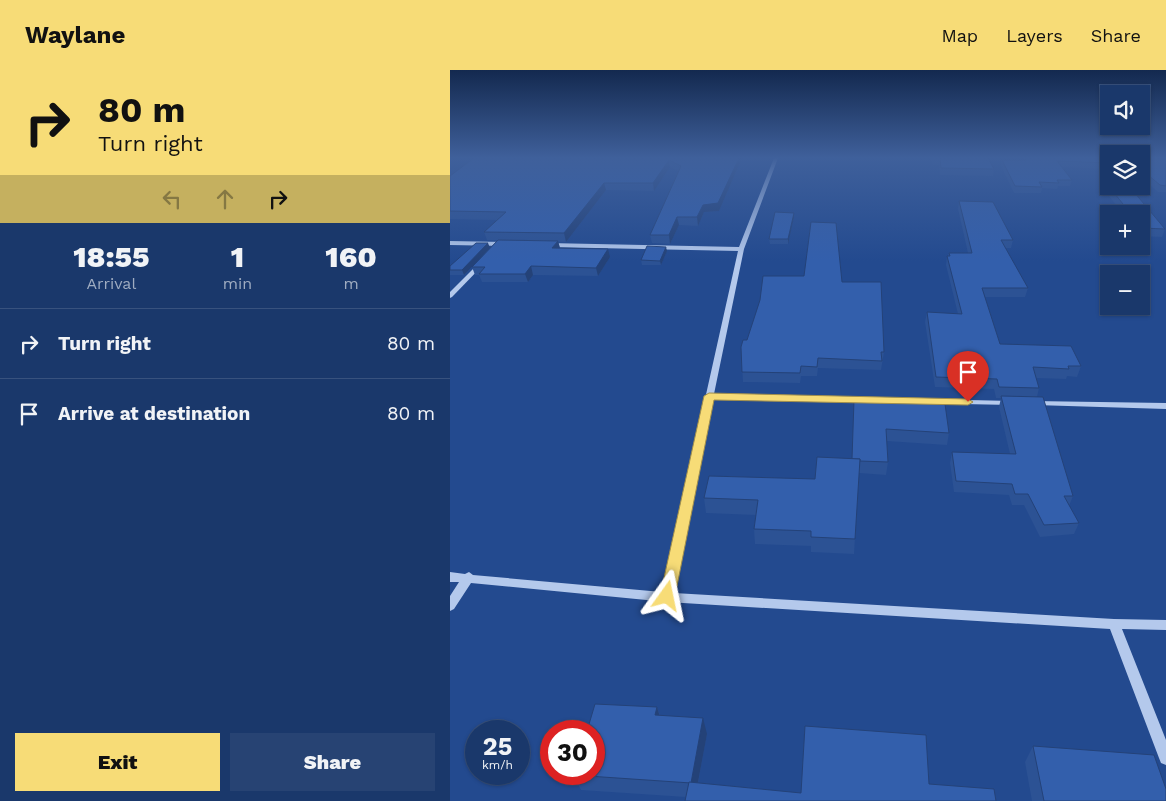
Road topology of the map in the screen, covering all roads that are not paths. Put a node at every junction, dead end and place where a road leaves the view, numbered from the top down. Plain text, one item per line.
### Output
1 (763, 192) edge
2 (450, 243) edge
3 (500, 244) junction
4 (509, 244) edge
5 (538, 245) edge
6 (741, 249) junction
7 (493, 251) edge
8 (487, 257) edge
9 (450, 296) edge
10 (709, 396) junction
11 (1017, 403) edge
12 (1027, 403) edge
13 (1166, 406) edge
14 (450, 577) edge
15 (469, 577) junction
16 (667, 596) junction
17 (450, 606) edge
18 (1114, 624) junction
19 (1166, 624) edge
20 (1166, 758) edge

1 - 6 street
2 - 3 street
3 - 4 street
3 - 7 street
5 - 6 street
6 - 10 street
8 - 9 street
10 - 11 street
10 - 16 street
12 - 13 street
14 - 15 street
15 - 16 street
15 - 17 street
16 - 18 street
18 - 19 street
18 - 20 street

